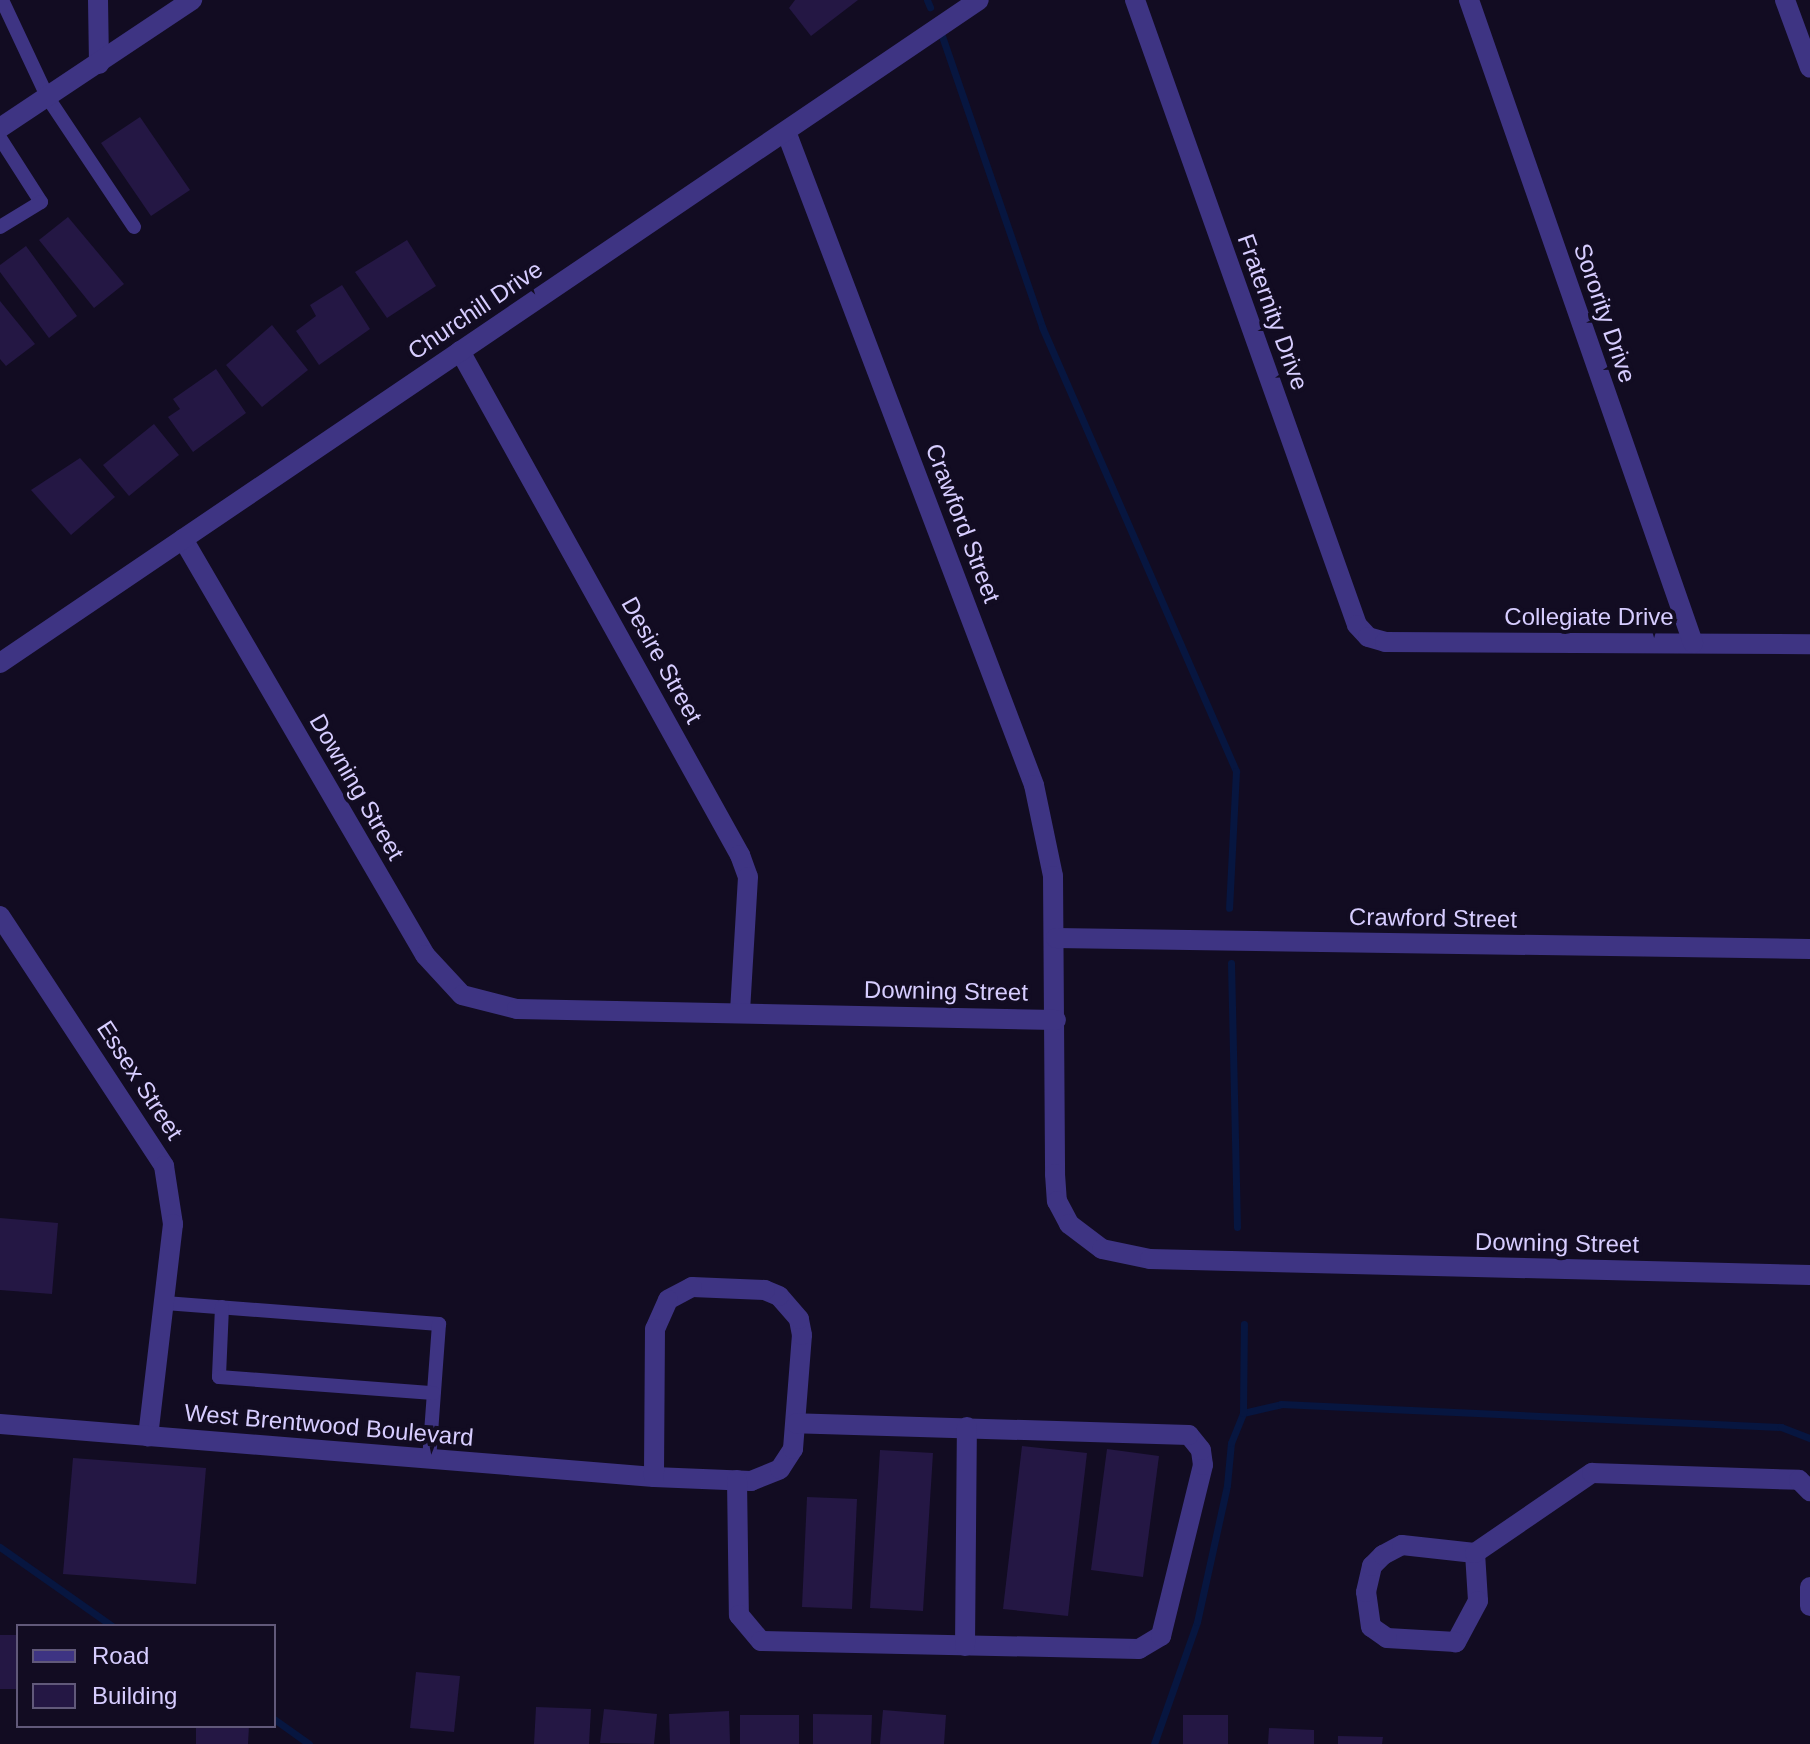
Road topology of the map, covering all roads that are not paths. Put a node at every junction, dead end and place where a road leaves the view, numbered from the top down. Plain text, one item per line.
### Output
1 (2, 0) edge
2 (98, 0) edge
3 (192, 0) edge
4 (979, 0) edge
5 (1135, 0) edge
6 (1469, 0) edge
7 (1785, 0) edge
8 (99, 64) junction
9 (1810, 68) edge
10 (48, 98) junction
11 (0, 128) edge
12 (787, 134) junction
13 (0, 138) edge
14 (0, 227) edge
15 (134, 227) dead end
16 (460, 351) junction
17 (183, 539) junction
18 (1368, 637) joint
19 (1693, 643) junction
20 (1810, 644) edge
21 (0, 663) edge
22 (0, 916) edge
23 (1056, 938) junction
24 (1810, 949) edge
25 (740, 1013) junction
26 (1056, 1020) junction
27 (1810, 1275) edge
28 (165, 1303) junction
29 (222, 1307) junction
30 (433, 1393) junction
31 (796, 1423) junction
32 (0, 1424) edge
33 (967, 1427) junction
34 (148, 1437) junction
35 (429, 1459) junction
36 (654, 1477) junction
37 (737, 1480) junction
38 (1810, 1491) edge
39 (1475, 1553) junction
40 (1810, 1587) edge
41 (1810, 1606) edge
42 (965, 1646) junction

1 - 10 lane
2 - 8 street
3 - 8 street
4 - 12 street, Churchill Drive
5 - 18 street, Fraternity Drive
6 - 19 street, Sorority Drive
7 - 9 street
8 - 10 street
10 - 11 street
10 - 15 lane
12 - 16 street, Churchill Drive
12 - 23 street, Crawford Street
13 - 14 lane
16 - 17 street, Churchill Drive
16 - 25 street, Desire Street
17 - 21 street, Churchill Drive
17 - 25 street, Downing Street
18 - 19 street, Collegiate Drive
19 - 20 street, Collegiate Drive
22 - 28 street, Essex Street
23 - 24 street, Crawford Street
23 - 26 street, Crawford Street
25 - 26 street, Downing Street
26 - 27 street, Downing Street
28 - 29 lane
28 - 34 street, Essex Street
29 - 30 lane
29 - 30 lane
30 - 35 lane
31 - 33 street
31 - 36 street, West Brentwood Boulevard
31 - 37 street, West Brentwood Boulevard
32 - 34 street, West Brentwood Boulevard
33 - 42 street
33 - 42 street
34 - 35 street, West Brentwood Boulevard
35 - 36 street, West Brentwood Boulevard
36 - 37 street, West Brentwood Boulevard
37 - 42 street
38 - 39 street
39 - 39 street
40 - 41 street

